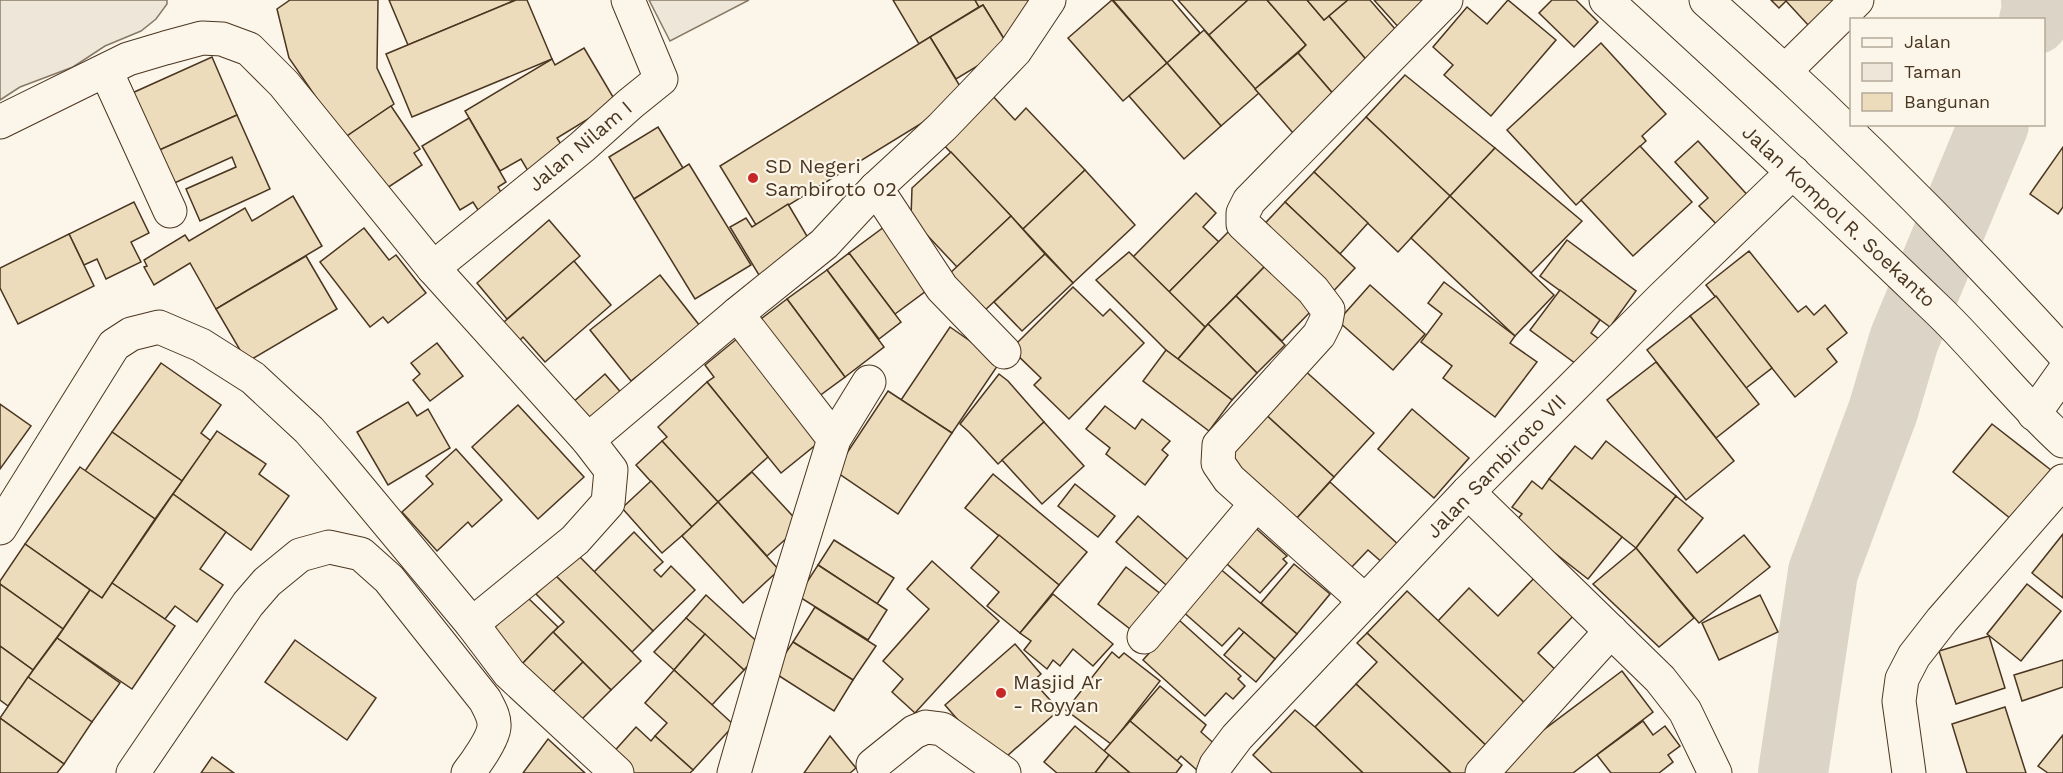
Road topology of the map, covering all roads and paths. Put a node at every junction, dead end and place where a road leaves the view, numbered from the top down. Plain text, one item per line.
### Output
1 (628, 0) edge
2 (1050, 0) edge
3 (1446, 0) edge
4 (1606, 0) edge
5 (1706, 0) edge
6 (1857, 0) edge
7 (1786, 70) junction
8 (106, 71) junction
9 (0, 122) edge
10 (1793, 172) junction
11 (876, 188) junction
12 (170, 211) dead end
13 (433, 268) junction
14 (737, 314) junction
15 (1004, 352) dead end
16 (2063, 353) edge
17 (2063, 373) edge
18 (869, 382) dead end
19 (2034, 414) junction
20 (834, 439) junction
21 (588, 440) junction
22 (2063, 441) edge
23 (2063, 482) edge
24 (1468, 492) junction
25 (1256, 504) junction
26 (0, 528) edge
27 (1365, 601) junction
28 (472, 624) junction
29 (1611, 632) junction
30 (1144, 637) dead end
31 (873, 765) dead end
32 (134, 773) edge
33 (468, 773) edge
34 (617, 773) edge
35 (734, 773) edge
36 (1004, 773) edge
37 (1213, 773) edge
38 (1482, 773) edge
39 (1714, 773) edge
40 (1909, 773) edge

1 - 13 street, Jalan Nilam I
2 - 11 street
3 - 25 street
4 - 10 street, Jalan Kompol R. Soekanto
5 - 7 street
6 - 7 street
7 - 16 street
8 - 9 street
8 - 12 street
8 - 13 street
10 - 19 street, Jalan Kompol R. Soekanto
10 - 24 street, Jalan Sambiroto VII
11 - 14 street
11 - 15 street
13 - 21 street
14 - 20 street
14 - 21 street
17 - 19 street
18 - 20 street
19 - 22 street, Jalan Kompol R. Soekanto
20 - 35 street
21 - 28 street
23 - 40 street
24 - 27 street, Jalan Sambiroto VII
24 - 29 street
25 - 27 street
25 - 30 street
26 - 28 street
27 - 37 street, Jalan Sambiroto VII
28 - 34 street
29 - 38 street
29 - 39 street
31 - 36 street
32 - 33 street

